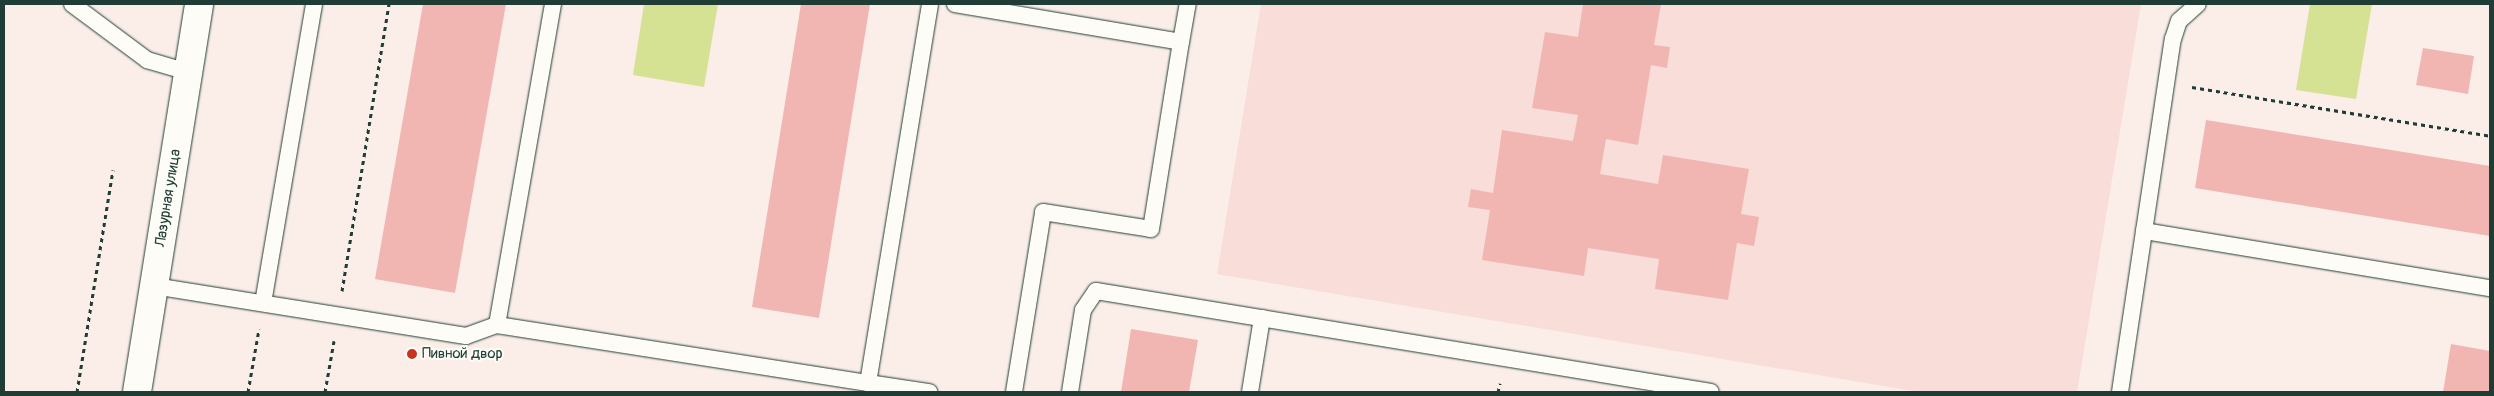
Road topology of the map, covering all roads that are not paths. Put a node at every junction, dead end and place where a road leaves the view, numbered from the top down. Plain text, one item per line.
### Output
1 (72, 4) edge
2 (199, 4) edge
3 (314, 4) edge
4 (553, 4) edge
5 (930, 4) edge
6 (955, 4) edge
7 (1188, 4) edge
8 (2198, 4) edge
9 (1181, 42) junction
10 (188, 72) junction
11 (2144, 231) junction
12 (154, 286) junction
13 (2490, 288) edge
14 (263, 303) junction
15 (1262, 318) junction
16 (497, 325) junction
17 (868, 383) junction
18 (1687, 391) edge
19 (137, 392) edge
20 (928, 392) edge
21 (1014, 392) edge
22 (1070, 392) edge
23 (1250, 392) edge
24 (1711, 392) edge
25 (2120, 392) edge

1 - 10 lane
2 - 10 street, Лазурная улица
3 - 14 lane
4 - 16 lane
5 - 17 lane
6 - 9 lane
7 - 9 lane
8 - 11 lane
9 - 21 lane
10 - 12 street, Лазурная улица
11 - 13 lane
11 - 25 lane
12 - 14 lane
12 - 19 street, Лазурная улица
14 - 16 lane
15 - 18 lane
15 - 22 lane
15 - 23 lane
16 - 17 lane
17 - 20 lane
18 - 24 lane

